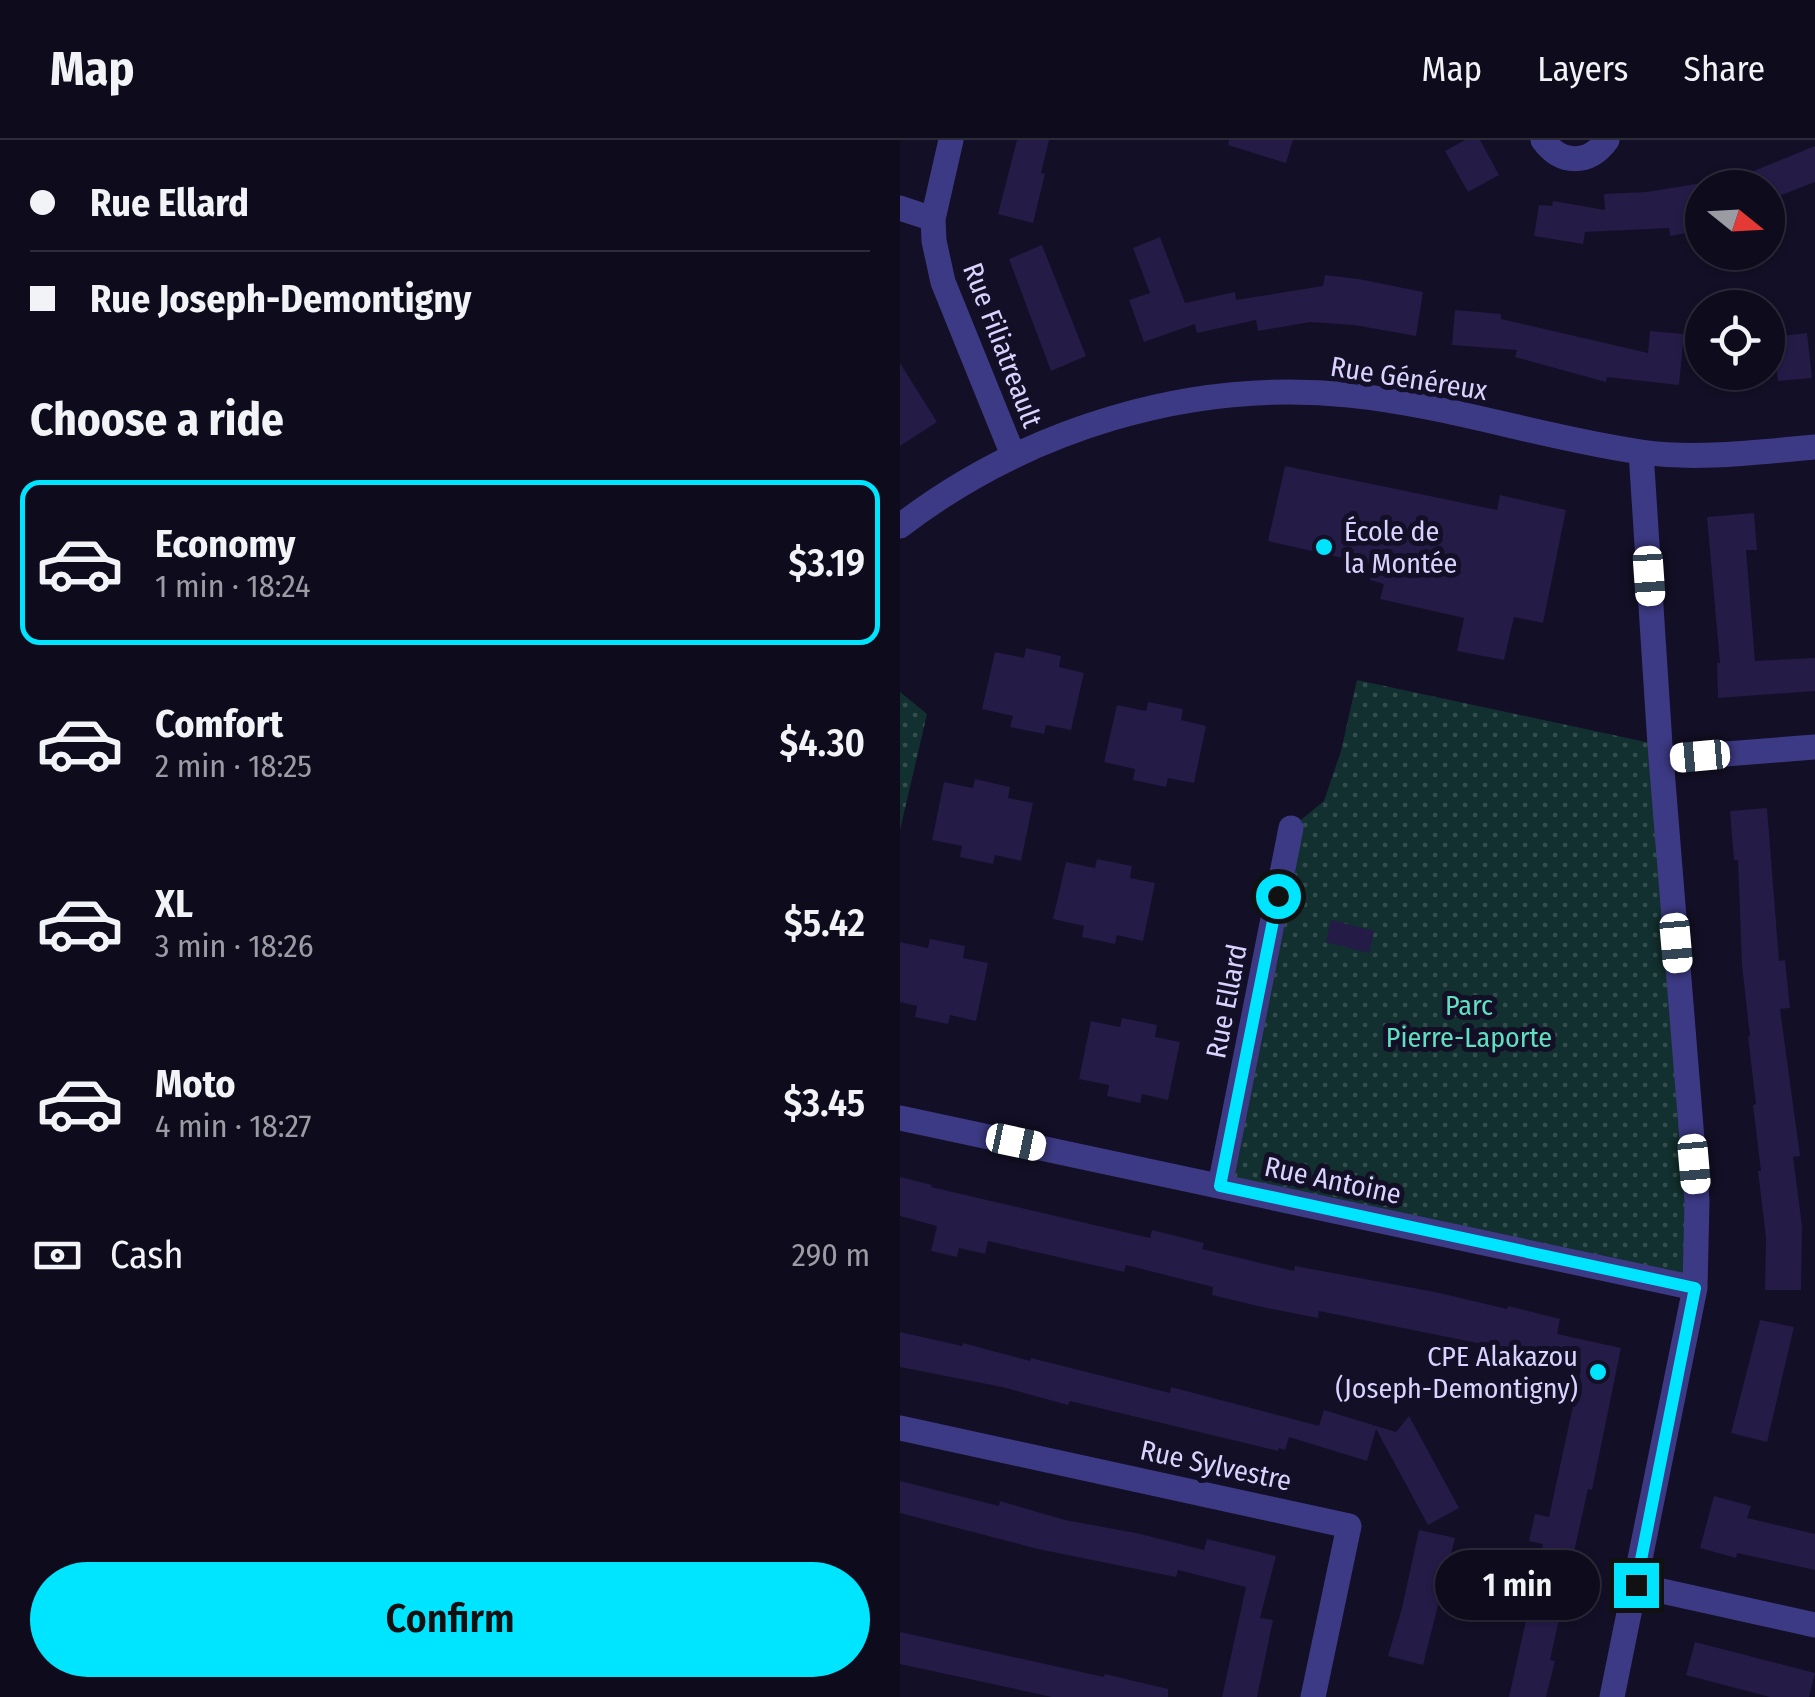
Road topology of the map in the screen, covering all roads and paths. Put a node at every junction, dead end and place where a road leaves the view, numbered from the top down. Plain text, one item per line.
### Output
1 (951, 140) edge
2 (1543, 140) edge
3 (1607, 140) edge
4 (900, 208) edge
5 (933, 219) junction
6 (1815, 447) edge
7 (1641, 452) junction
8 (1013, 455) junction
9 (900, 526) edge
10 (1815, 747) edge
11 (1662, 760) junction
12 (1291, 828) dead end
13 (900, 1118) edge
14 (1220, 1186) junction
15 (1695, 1288) junction
16 (900, 1428) edge
17 (1636, 1585) junction
18 (1815, 1625) edge
19 (1313, 1697) edge
20 (1612, 1697) edge

1 - 5 street, Rue Filiatreault
2 - 3 street
4 - 5 street
5 - 8 street, Rue Filiatreault
6 - 7 street, Rue Généreux
7 - 8 street, Rue Généreux
7 - 11 street
8 - 9 street, Rue Généreux
10 - 11 street
11 - 15 street
12 - 14 street, Rue Ellard
13 - 14 street, Rue Antoine
14 - 15 street, Rue Antoine
15 - 17 street
16 - 19 street, Rue Sylvestre
17 - 18 street
17 - 20 street

